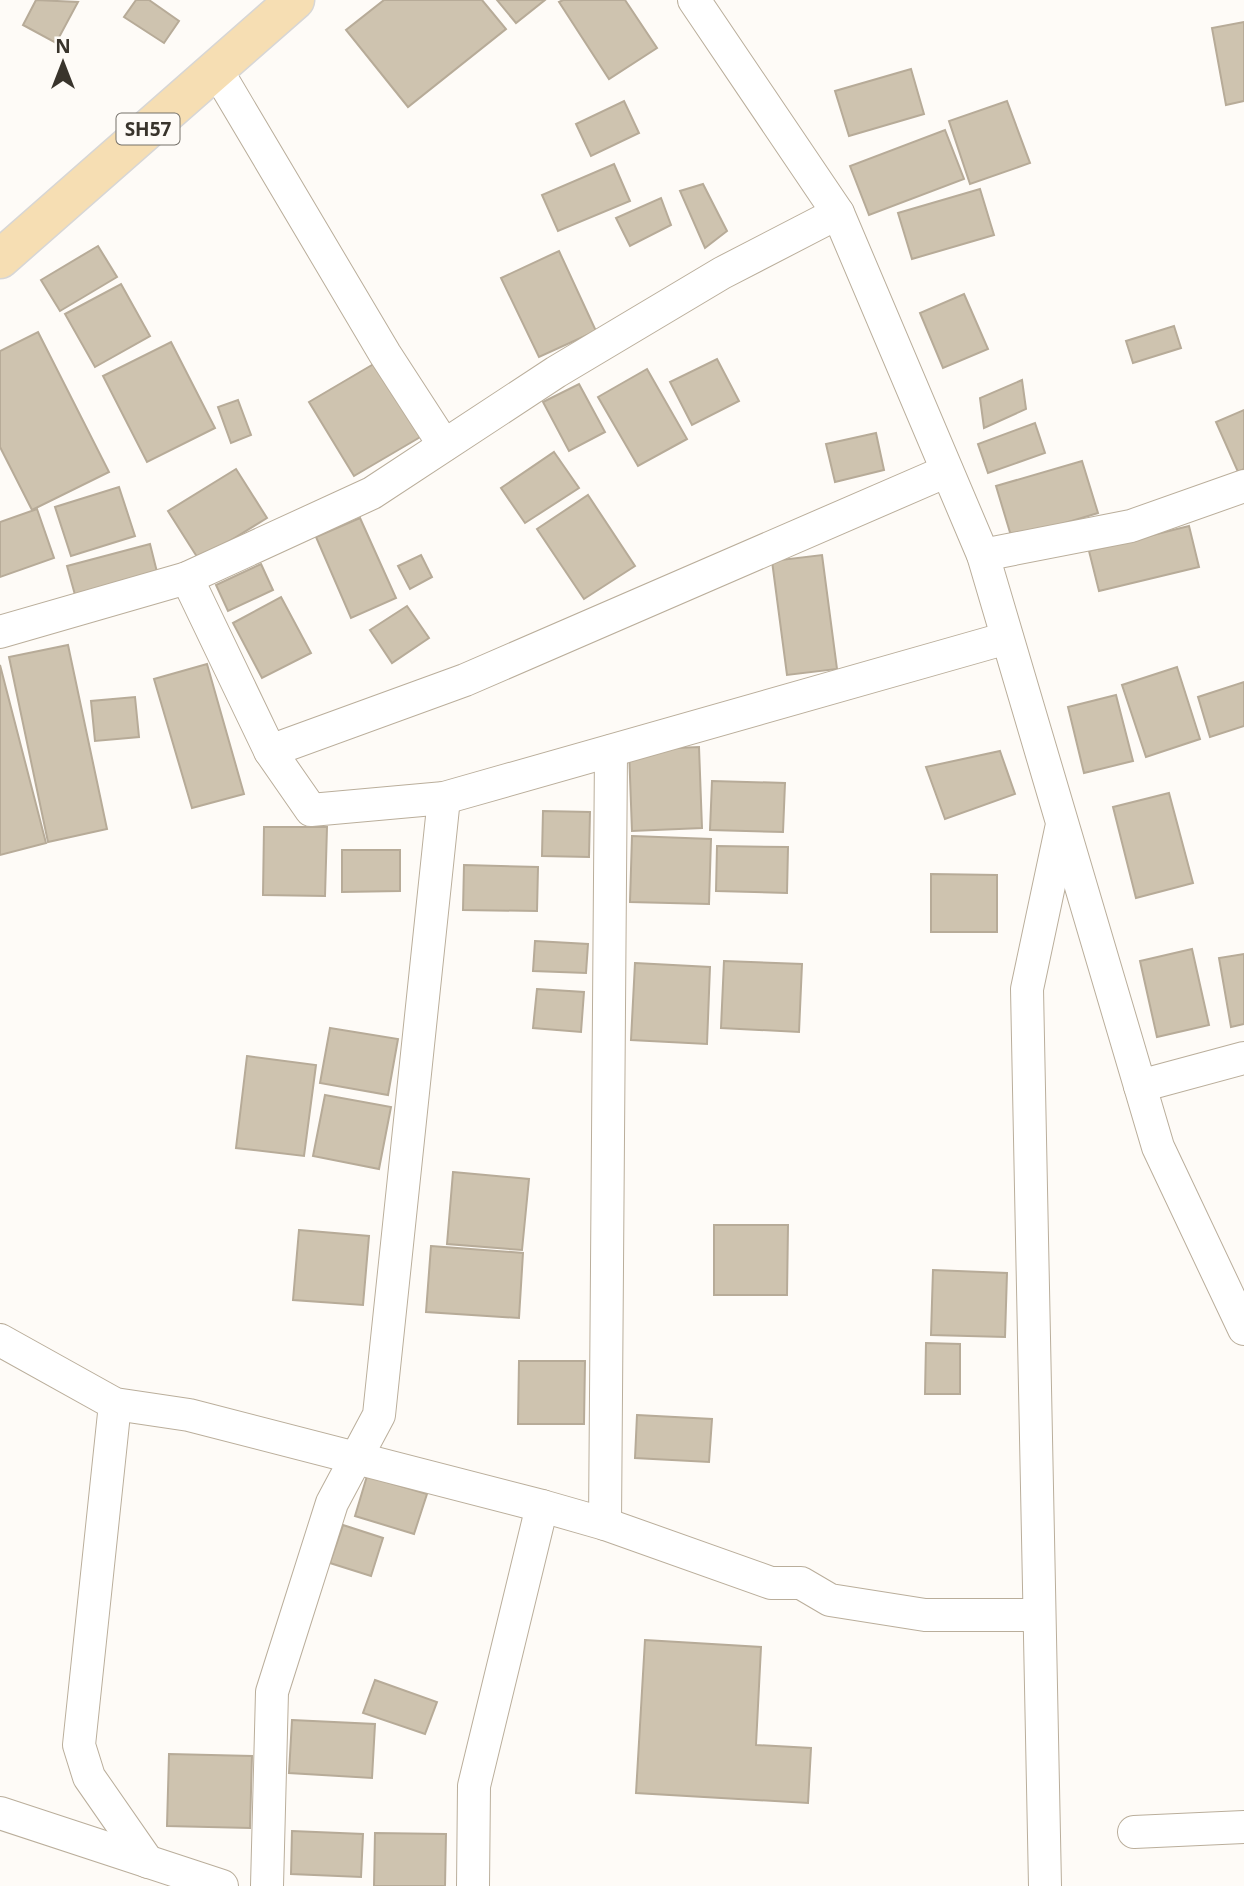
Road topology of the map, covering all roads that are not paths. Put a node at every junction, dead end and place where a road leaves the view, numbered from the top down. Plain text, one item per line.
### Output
1 (295, 0) edge
2 (694, 0) edge
3 (216, 69) junction
4 (838, 213) junction
5 (0, 259) edge
6 (444, 446) junction
7 (947, 471) junction
8 (1244, 486) edge
9 (982, 555) junction
10 (187, 578) junction
11 (0, 632) edge
12 (1007, 638) junction
13 (270, 751) junction
14 (611, 751) junction
15 (444, 798) junction
16 (1062, 824) junction
17 (1244, 1058) edge
18 (1140, 1086) junction
19 (1244, 1329) edge
20 (0, 1340) edge
21 (115, 1404) junction
22 (359, 1456) junction
23 (542, 1506) junction
24 (605, 1524) junction
25 (1039, 1615) junction
26 (0, 1813) edge
27 (1244, 1827) edge
28 (1133, 1832) dead end
29 (148, 1862) junction
30 (222, 1886) edge
31 (267, 1886) edge
32 (473, 1886) edge
33 (1045, 1886) edge

1 - 3 main road, SH57
2 - 4 street
3 - 5 main road, SH57
3 - 6 street
4 - 6 street
4 - 7 street
6 - 10 street
7 - 9 street
7 - 13 street
8 - 9 street
9 - 12 street
10 - 11 street
10 - 13 street
12 - 14 street
12 - 16 street
13 - 15 street
14 - 15 street
14 - 24 street
15 - 22 street
16 - 18 street
16 - 25 street
17 - 18 street
18 - 19 street
20 - 21 street
21 - 22 street
21 - 29 street
22 - 23 street
22 - 31 street
23 - 24 street
23 - 32 street
24 - 25 street
25 - 33 street
26 - 29 street
27 - 28 street
29 - 30 street

